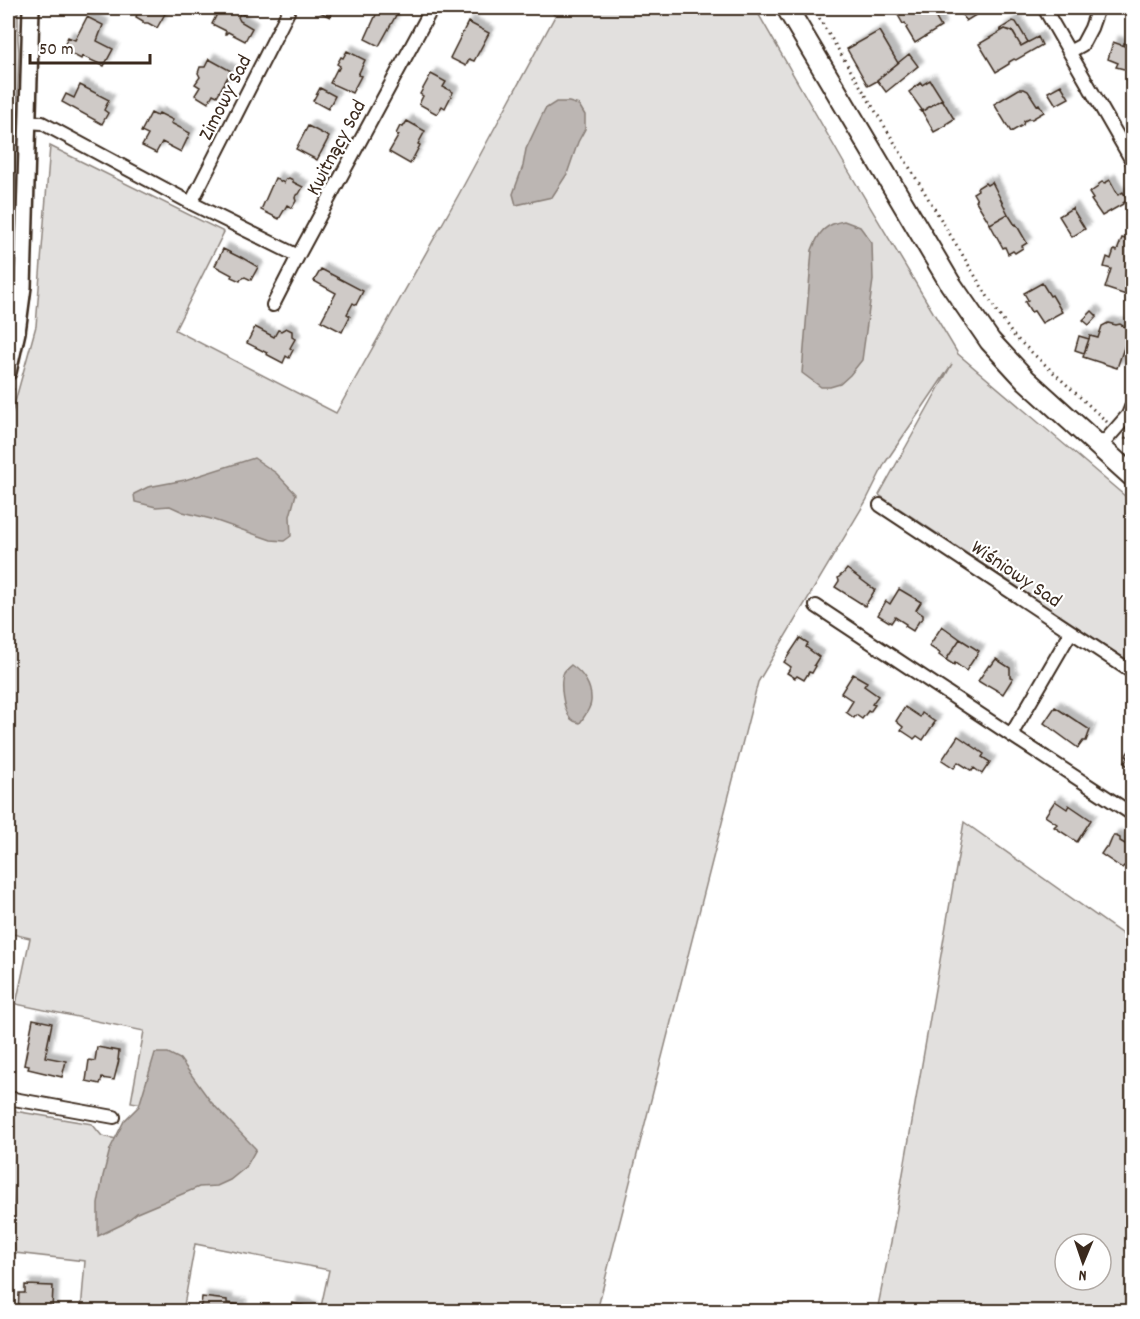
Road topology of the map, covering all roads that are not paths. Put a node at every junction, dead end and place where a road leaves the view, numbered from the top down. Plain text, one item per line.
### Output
1 (31, 8) edge
2 (288, 8) edge
3 (432, 8) edge
4 (787, 8) edge
5 (1044, 8) edge
6 (1098, 8) edge
7 (1070, 52) junction
8 (27, 122) junction
9 (1132, 161) edge
10 (191, 203) junction
11 (298, 256) junction
12 (273, 305) dead end
13 (8, 372) edge
14 (1132, 405) edge
15 (1100, 447) junction
16 (1132, 476) edge
17 (880, 505) dead end
18 (816, 606) dead end
19 (1071, 632) junction
20 (1132, 672) edge
21 (1011, 735) junction
22 (1132, 814) edge
23 (8, 1098) edge
24 (114, 1117) dead end

1 - 8 street
2 - 10 street, Zimowy Sad
3 - 11 street, Kwitnący Sad
4 - 15 main road
5 - 7 street
6 - 7 street
7 - 9 street
8 - 10 street
8 - 13 street
10 - 11 street
11 - 12 street, Kwitnący Sad
14 - 15 street
15 - 16 main road
17 - 19 street, Wiśniowy Sad
18 - 21 street
19 - 20 street, Wiśniowy Sad
19 - 21 street
21 - 22 street
23 - 24 street

